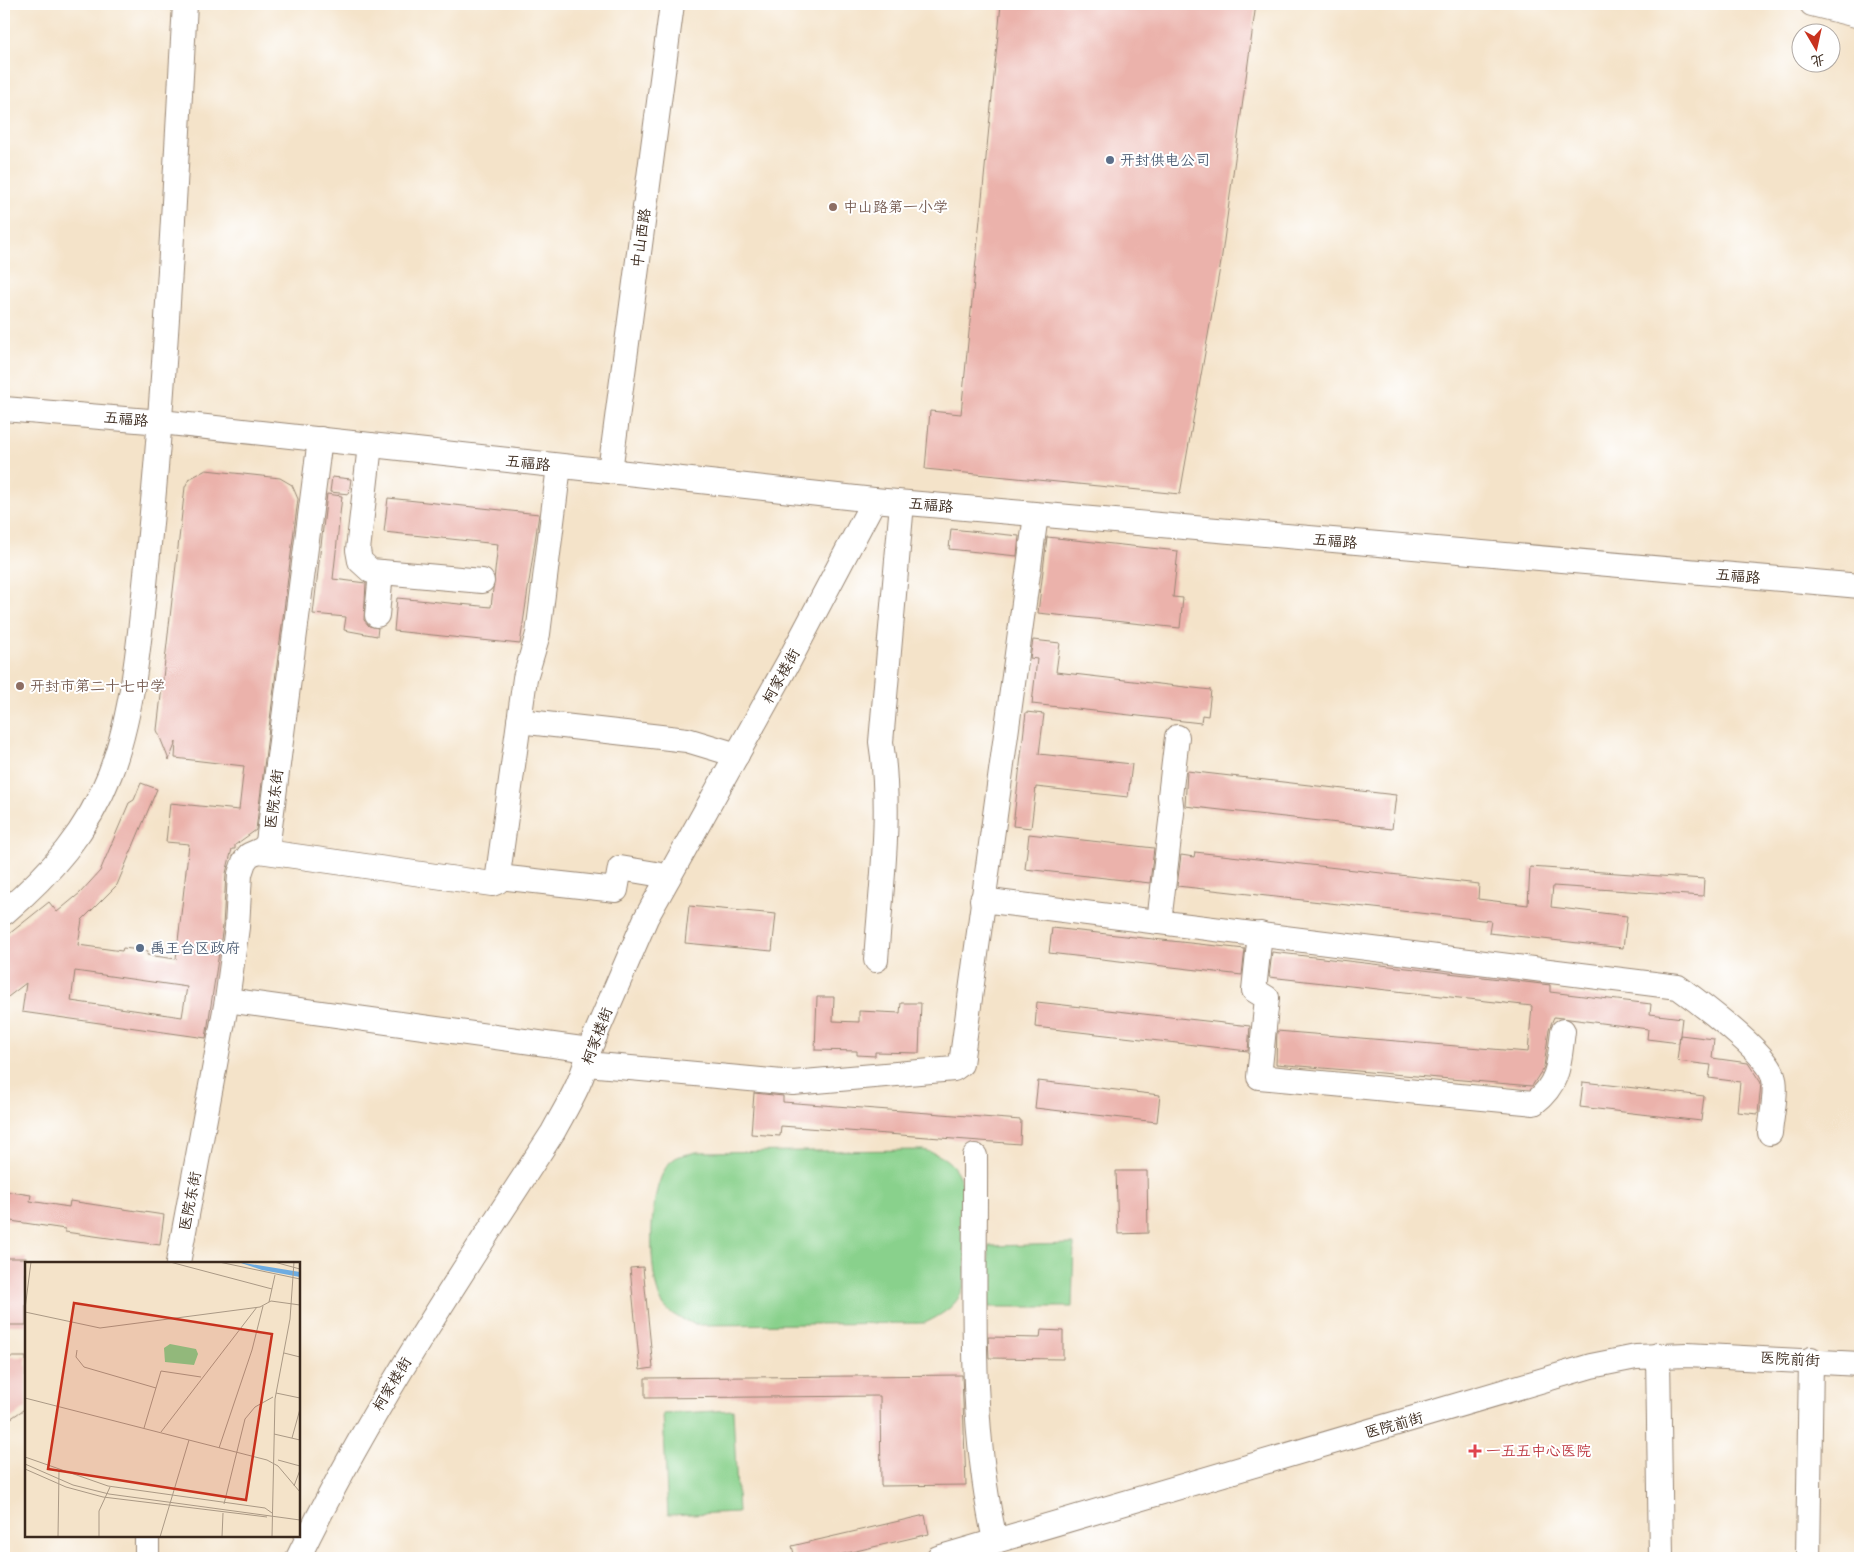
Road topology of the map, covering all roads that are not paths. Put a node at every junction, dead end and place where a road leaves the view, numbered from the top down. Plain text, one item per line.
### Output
1 (186, 4) edge
2 (672, 4) edge
3 (1812, 4) edge
4 (1860, 16) edge
5 (4, 409) edge
6 (161, 422) junction
7 (320, 439) junction
8 (370, 445) junction
9 (558, 466) junction
10 (610, 472) junction
11 (874, 500) junction
12 (902, 503) junction
13 (1036, 515) junction
14 (381, 572) junction
15 (482, 581) dead end
16 (1860, 586) edge
17 (377, 614) dead end
18 (519, 721) junction
19 (1177, 737) dead end
20 (737, 755) junction
21 (259, 852) junction
22 (499, 877) junction
23 (668, 878) junction
24 (982, 900) junction
25 (4, 913) edge
26 (1159, 922) junction
27 (1260, 934) junction
28 (876, 960) dead end
29 (227, 1000) junction
30 (1563, 1031) dead end
31 (588, 1057) junction
32 (1770, 1133) dead end
33 (975, 1156) dead end
34 (178, 1262) edge
35 (1658, 1355) junction
36 (1811, 1359) junction
37 (1860, 1364) edge
38 (147, 1537) edge
39 (995, 1540) junction
40 (146, 1558) edge
41 (298, 1558) edge
42 (938, 1558) edge
43 (1661, 1558) edge
44 (1808, 1558) edge

1 - 6 street
2 - 10 street, 中山西路
3 - 4 street
5 - 6 street, 五福路
6 - 7 street, 五福路
6 - 25 street
7 - 8 street, 五福路
7 - 21 street, 医院东街
8 - 9 street, 五福路
8 - 14 street
9 - 10 street, 五福路
9 - 18 street
10 - 11 street, 五福路
11 - 12 street, 五福路
11 - 20 street, 柯家楼街
12 - 13 street, 五福路
12 - 28 street
13 - 16 street, 五福路
13 - 24 street
14 - 15 street
14 - 17 street
18 - 20 street
18 - 22 street
19 - 26 street
20 - 23 street, 柯家楼街
21 - 22 street
21 - 29 street, 医院东街
22 - 23 street
23 - 31 street, 柯家楼街
24 - 26 street
24 - 31 street
26 - 27 street
27 - 30 street
27 - 32 street
29 - 31 street
29 - 34 street, 医院东街
31 - 41 street, 柯家楼街
33 - 39 street
35 - 36 street, 医院前街
35 - 39 street, 医院前街
35 - 43 street
36 - 37 street, 医院前街
36 - 44 street
38 - 40 street
39 - 42 street, 医院前街

